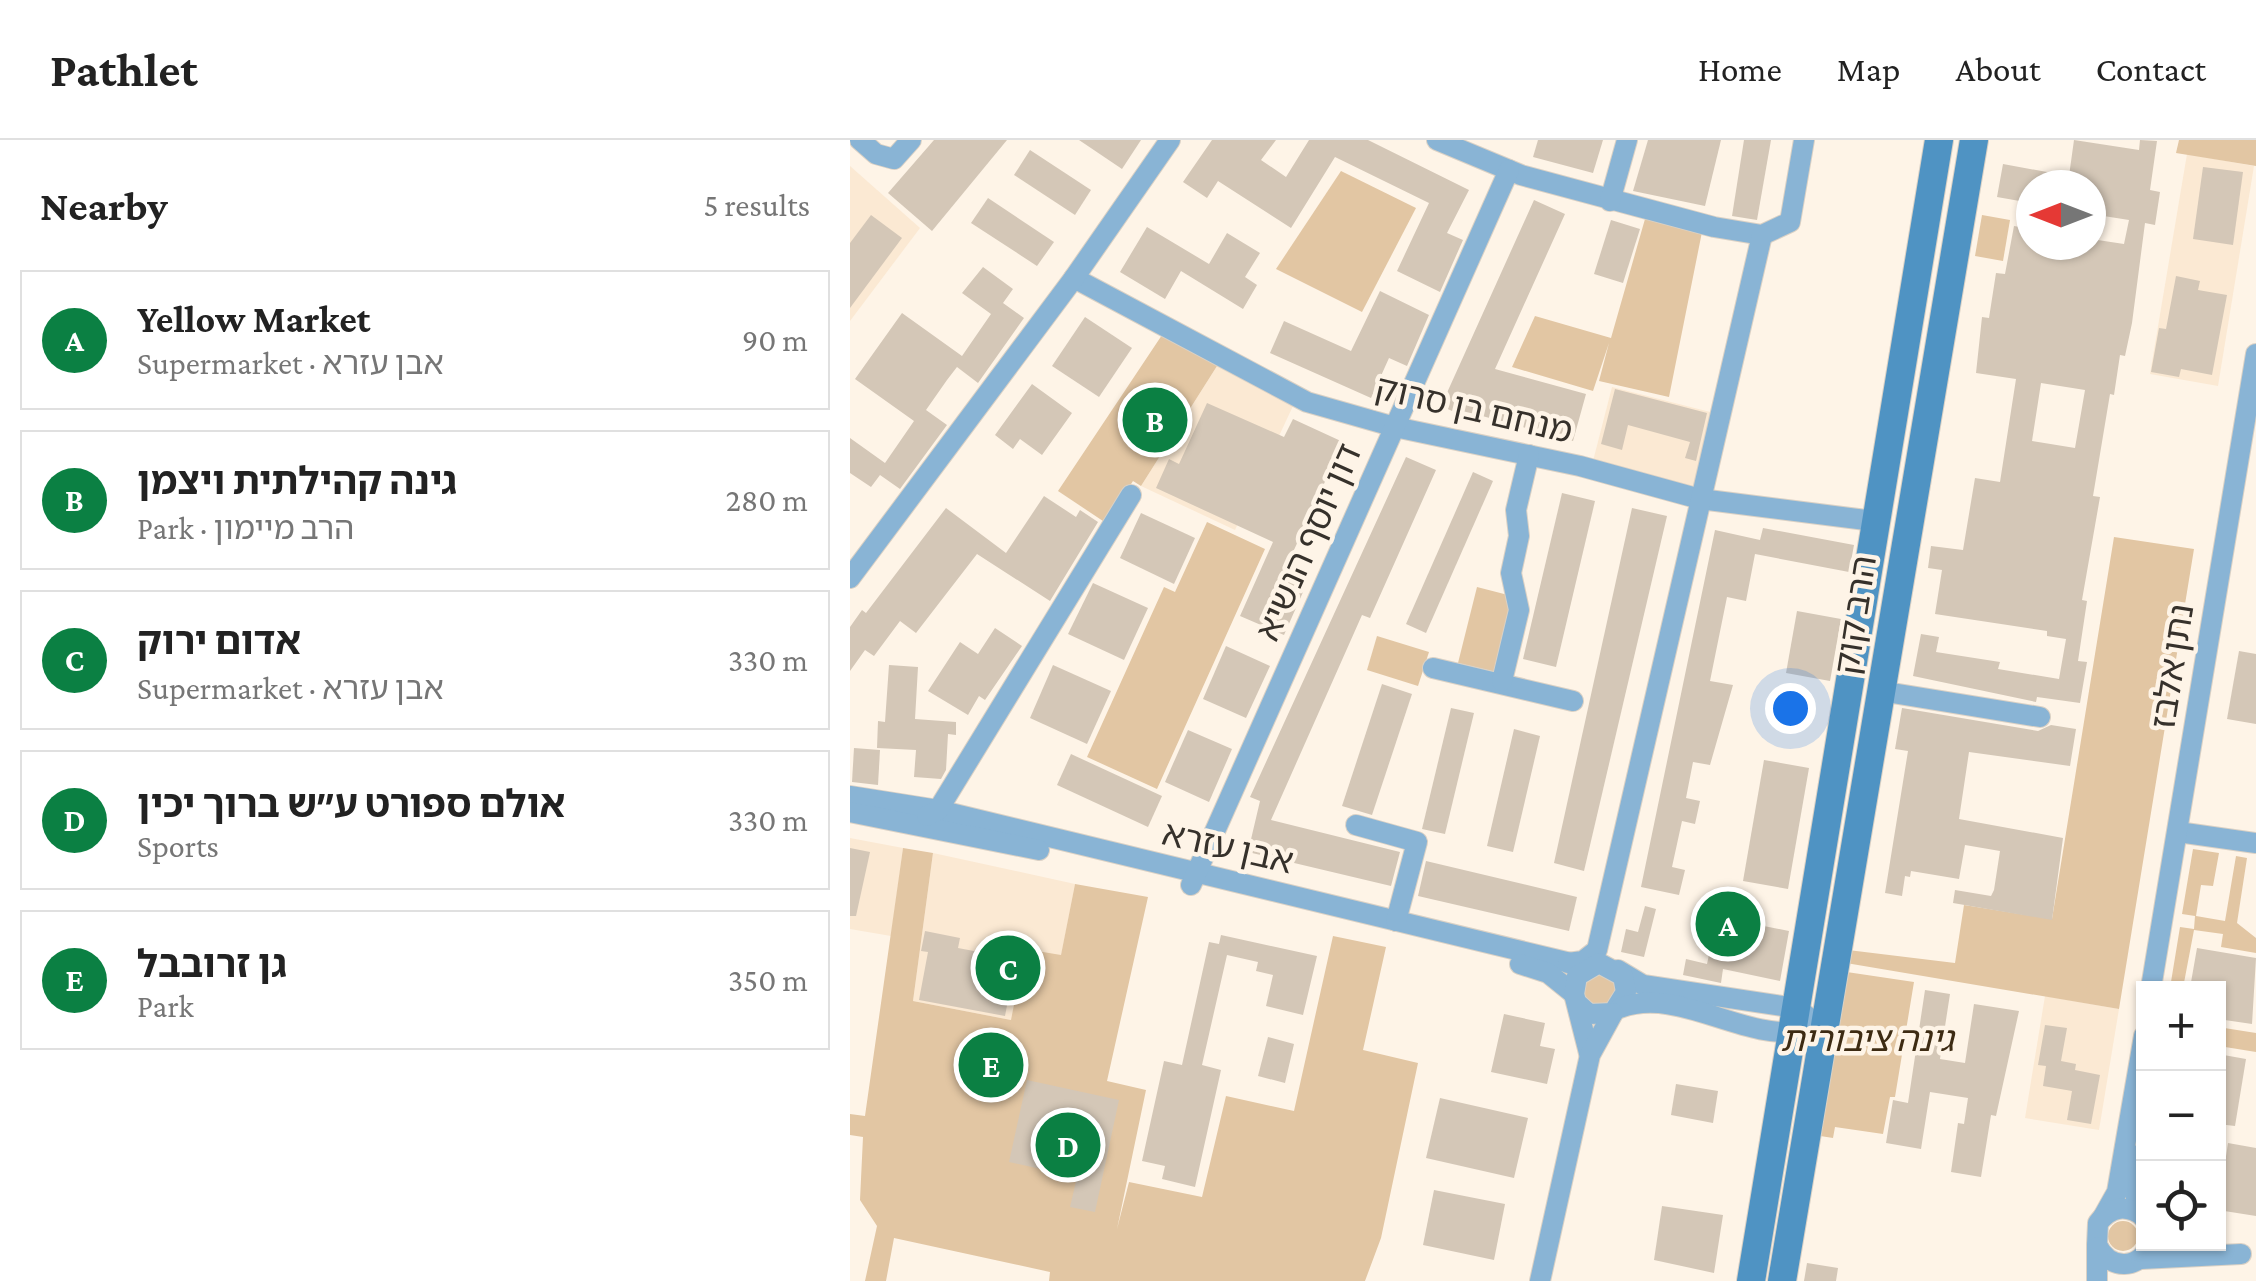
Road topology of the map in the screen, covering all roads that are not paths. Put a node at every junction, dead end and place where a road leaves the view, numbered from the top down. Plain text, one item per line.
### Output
1 (860, 140) edge
2 (911, 140) edge
3 (1170, 140) edge
4 (1437, 140) edge
5 (1628, 140) edge
6 (1804, 140) edge
7 (1939, 140) edge
8 (1974, 140) edge
9 (1509, 170) junction
10 (1610, 200) junction
11 (1762, 234) junction
12 (1074, 278) junction
13 (2256, 354) edge
14 (1395, 427) junction
15 (2249, 439) edge
16 (1529, 455) junction
17 (1131, 494) dead end
18 (1700, 499) junction
19 (1881, 509) junction
20 (850, 578) edge
21 (1433, 668) dead end
22 (1502, 681) junction
23 (1880, 691) junction
24 (1573, 701) dead end
25 (2040, 717) dead end
26 (850, 796) edge
27 (938, 810) junction
28 (850, 812) edge
29 (907, 822) junction
30 (1356, 825) dead end
31 (2178, 832) junction
32 (2256, 843) edge
33 (1194, 879) junction
34 (1396, 921) junction
35 (1568, 963) junction
36 (1590, 965) junction
37 (1616, 969) junction
38 (2153, 981) edge
39 (1575, 999) junction
40 (1616, 1010) junction
41 (1794, 1021) junction
42 (1823, 1028) junction
43 (1590, 1056) junction
44 (2138, 1071) edge
45 (2130, 1118) junction
46 (2136, 1189) edge
47 (2136, 1213) edge
48 (2103, 1217) junction
49 (2097, 1246) junction
50 (2142, 1255) edge
51 (2248, 1255) edge
52 (1540, 1281) edge
53 (1752, 1281) edge
54 (1782, 1281) edge
55 (2097, 1281) edge
56 (2118, 1281) edge

1 - 2 street
3 - 12 street
4 - 9 street
5 - 10 street
6 - 11 street
7 - 19 main road, הרב קוק
8 - 23 main road, הרב קוק
9 - 10 street
9 - 14 street, דון יוסף הנשיא
10 - 11 street
11 - 18 street
12 - 14 street, מנחם בן סרוק
12 - 20 street
13 - 15 street, נתן אלבז
14 - 16 street, מנחם בן סרוק
14 - 33 street, דון יוסף הנשיא
15 - 31 street, נתן אלבז
16 - 18 street, מנחם בן סרוק
16 - 22 street
17 - 27 street
18 - 19 street, מנחם בן סרוק
18 - 35 street
19 - 41 main road, הרב קוק
21 - 22 street
22 - 24 street
23 - 25 street
23 - 42 main road, הרב קוק
26 - 27 street, אבן עזרא
27 - 29 street
27 - 33 street, אבן עזרא
28 - 29 street, אבן עזרא
29 - 33 street, אבן עזרא
30 - 34 street
31 - 32 street
31 - 38 street, נתן אלבז
33 - 34 street, אבן עזרא
33 - 39 street, אבן עזרא
34 - 35 street, אבן עזרא
35 - 36 street, אבן עזרא
36 - 37 street
36 - 39 street
37 - 40 street
37 - 41 street
39 - 40 street
39 - 43 street
40 - 41 street
40 - 43 street
41 - 42 street
41 - 53 main road, הרב קוק
42 - 54 main road, הרב קוק
43 - 52 street
44 - 45 street
45 - 46 street
45 - 48 street
47 - 48 street
48 - 49 street
49 - 50 street
49 - 55 street
50 - 51 street
50 - 56 street

